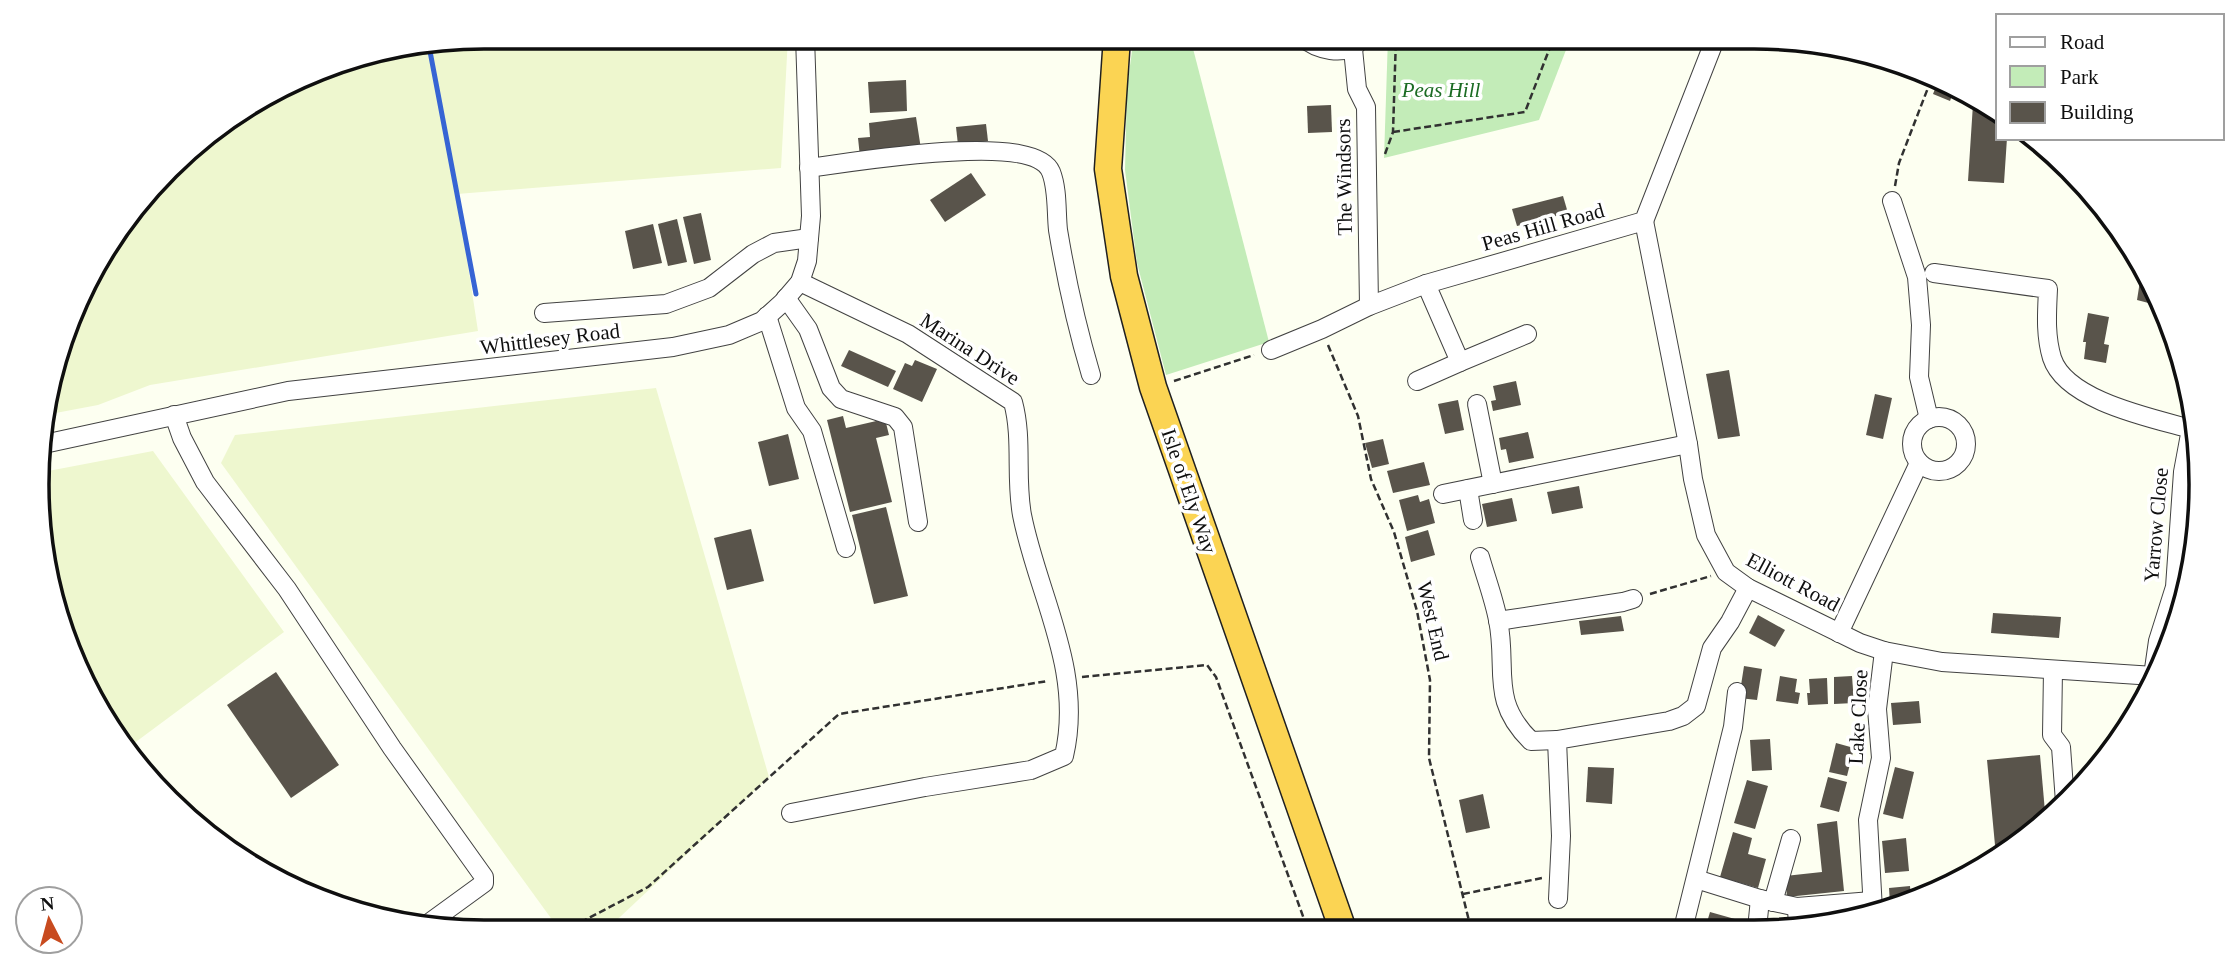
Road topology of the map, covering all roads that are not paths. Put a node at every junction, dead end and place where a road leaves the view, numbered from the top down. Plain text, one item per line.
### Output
1 (805, 49) edge
2 (1115, 49) edge
3 (1356, 49) edge
4 (1711, 49) edge
5 (809, 167) junction
6 (1892, 201) road end
7 (1644, 221) junction
8 (809, 238) junction
9 (1934, 273) dead end
10 (800, 282) junction
11 (1426, 284) junction
12 (786, 298) junction
13 (1369, 306) junction
14 (544, 313) dead end
15 (767, 316) junction
16 (1527, 334) dead end
17 (1271, 350) road end
18 (1460, 362) junction
19 (1091, 375) dead end
20 (1418, 381) dead end
21 (1477, 404) dead end
22 (174, 415) junction
23 (1929, 419) junction
24 (2185, 427) edge
25 (51, 442) edge
26 (1688, 444) junction
27 (2187, 451) edge
28 (1919, 463) junction
29 (1493, 484) junction
30 (1468, 489) junction
31 (1443, 494) dead end
32 (1473, 520) dead end
33 (918, 522) dead end
34 (846, 548) dead end
35 (1480, 557) dead end
36 (1748, 588) junction
37 (1633, 599) road end
38 (1498, 621) junction
39 (1839, 632) junction
40 (2157, 648) edge
41 (1884, 651) junction
42 (2053, 670) junction
43 (2145, 676) edge
44 (1737, 692) dead end
45 (1557, 740) junction
46 (2064, 789) edge
47 (791, 813) dead end
48 (1791, 839) dead end
49 (1696, 879) junction
50 (1558, 899) dead end
51 (1766, 900) junction
52 (1872, 903) edge
53 (1861, 906) edge
54 (1797, 907) junction
55 (437, 917) edge
56 (1797, 917) edge
57 (1340, 920) edge
58 (1685, 920) edge
59 (1760, 920) edge

1 - 5 street, Whittlesey Road
2 - 57 highway, Isle of Ely Way
3 - 13 street, The Windsors
4 - 7 street
5 - 8 street, Whittlesey Road
5 - 19 street
6 - 23 street
7 - 11 street, Peas Hill Road
7 - 26 street, Elliott Road
8 - 10 street, Whittlesey Road
8 - 14 street
9 - 24 street, Yarrow Close
10 - 12 street, Whittlesey Road
10 - 47 street, Marina Drive
11 - 13 street, Peas Hill Road
11 - 18 street
12 - 15 street, Whittlesey Road
12 - 33 street
13 - 17 street, Peas Hill Road
15 - 22 street, Whittlesey Road
15 - 34 street
16 - 18 street
18 - 20 street
21 - 29 street
22 - 25 street, Whittlesey Road
22 - 55 street
23 - 28 street
23 - 28 street
26 - 29 street
26 - 36 street, Elliott Road
27 - 40 street, Yarrow Close
28 - 39 street
29 - 30 street
30 - 31 street
30 - 32 street
35 - 38 street
36 - 39 street, Elliott Road
36 - 45 street
37 - 38 street
38 - 45 street
39 - 41 street, Elliott Road
41 - 42 street, Elliott Road
41 - 52 street, Lake Close
42 - 43 street, Elliott Road
42 - 46 street
44 - 49 street
45 - 50 street
48 - 51 street
49 - 51 street
49 - 58 street
51 - 54 street
51 - 59 street
53 - 54 street
54 - 56 street

